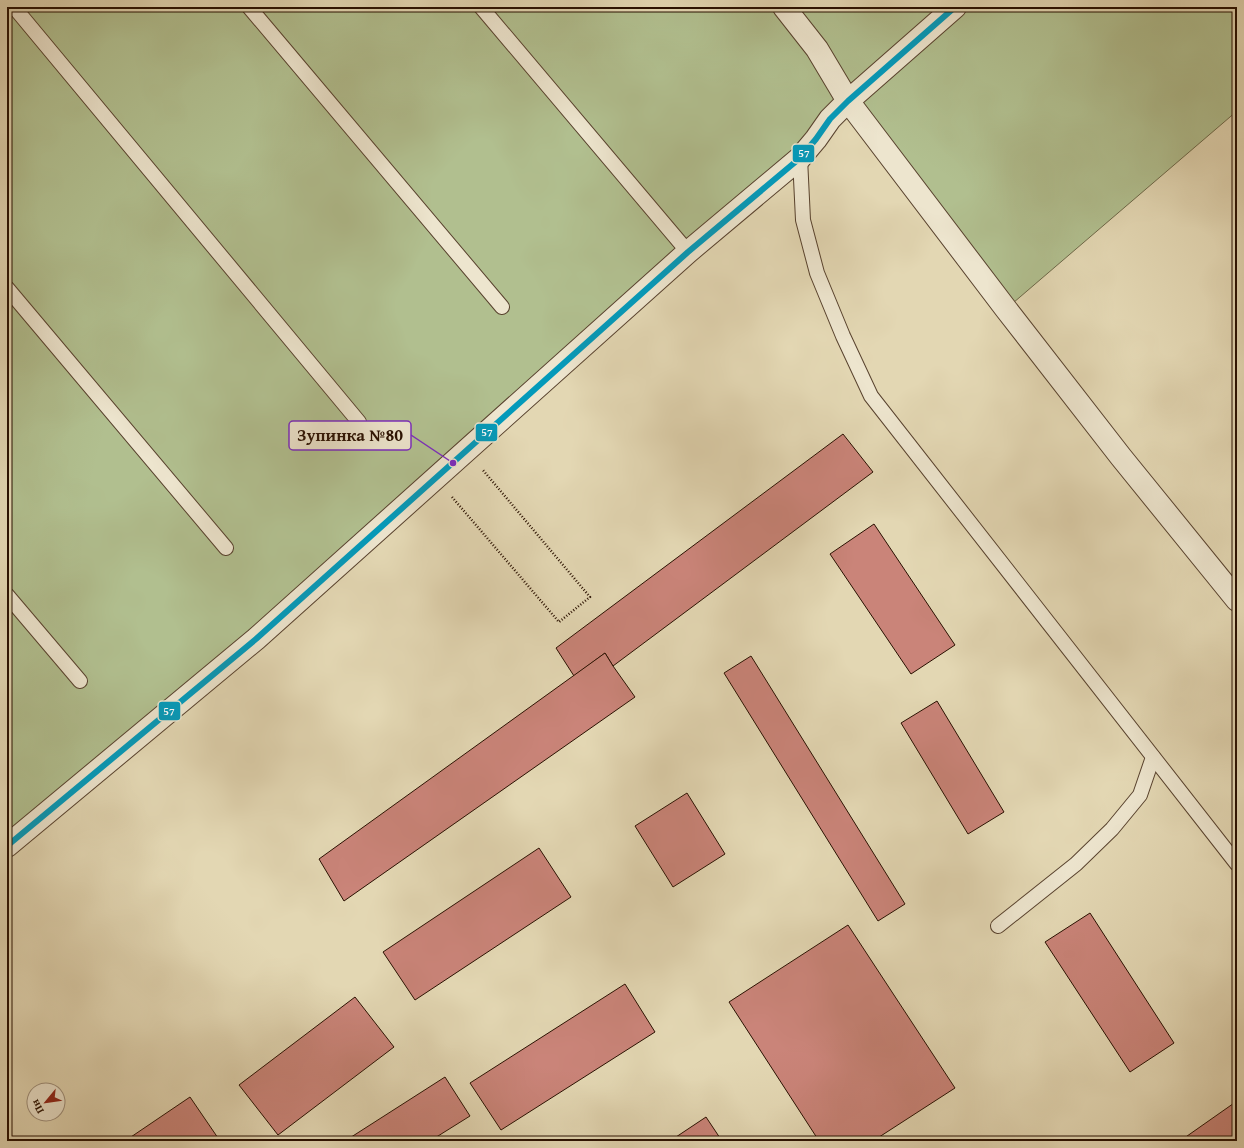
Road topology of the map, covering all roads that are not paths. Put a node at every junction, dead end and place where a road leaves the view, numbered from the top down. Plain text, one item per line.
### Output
1 (14, 7) edge
2 (249, 7) edge
3 (481, 7) edge
4 (784, 7) edge
5 (956, 7) edge
6 (848, 101) junction
7 (800, 158) junction
8 (688, 252) junction
9 (7, 288) edge
10 (502, 307) dead end
11 (359, 422) dead end
12 (226, 548) dead end
13 (7, 595) edge
14 (1237, 600) edge
15 (80, 681) dead end
16 (1153, 757) junction
17 (7, 846) edge
18 (1237, 864) edge
19 (998, 926) dead end

1 - 11 lane
2 - 10 lane
3 - 8 lane
4 - 6 street
5 - 6 street
6 - 7 street
6 - 14 street
7 - 8 street
7 - 16 lane
8 - 17 street
9 - 12 lane
13 - 15 lane
16 - 18 lane
16 - 19 lane

